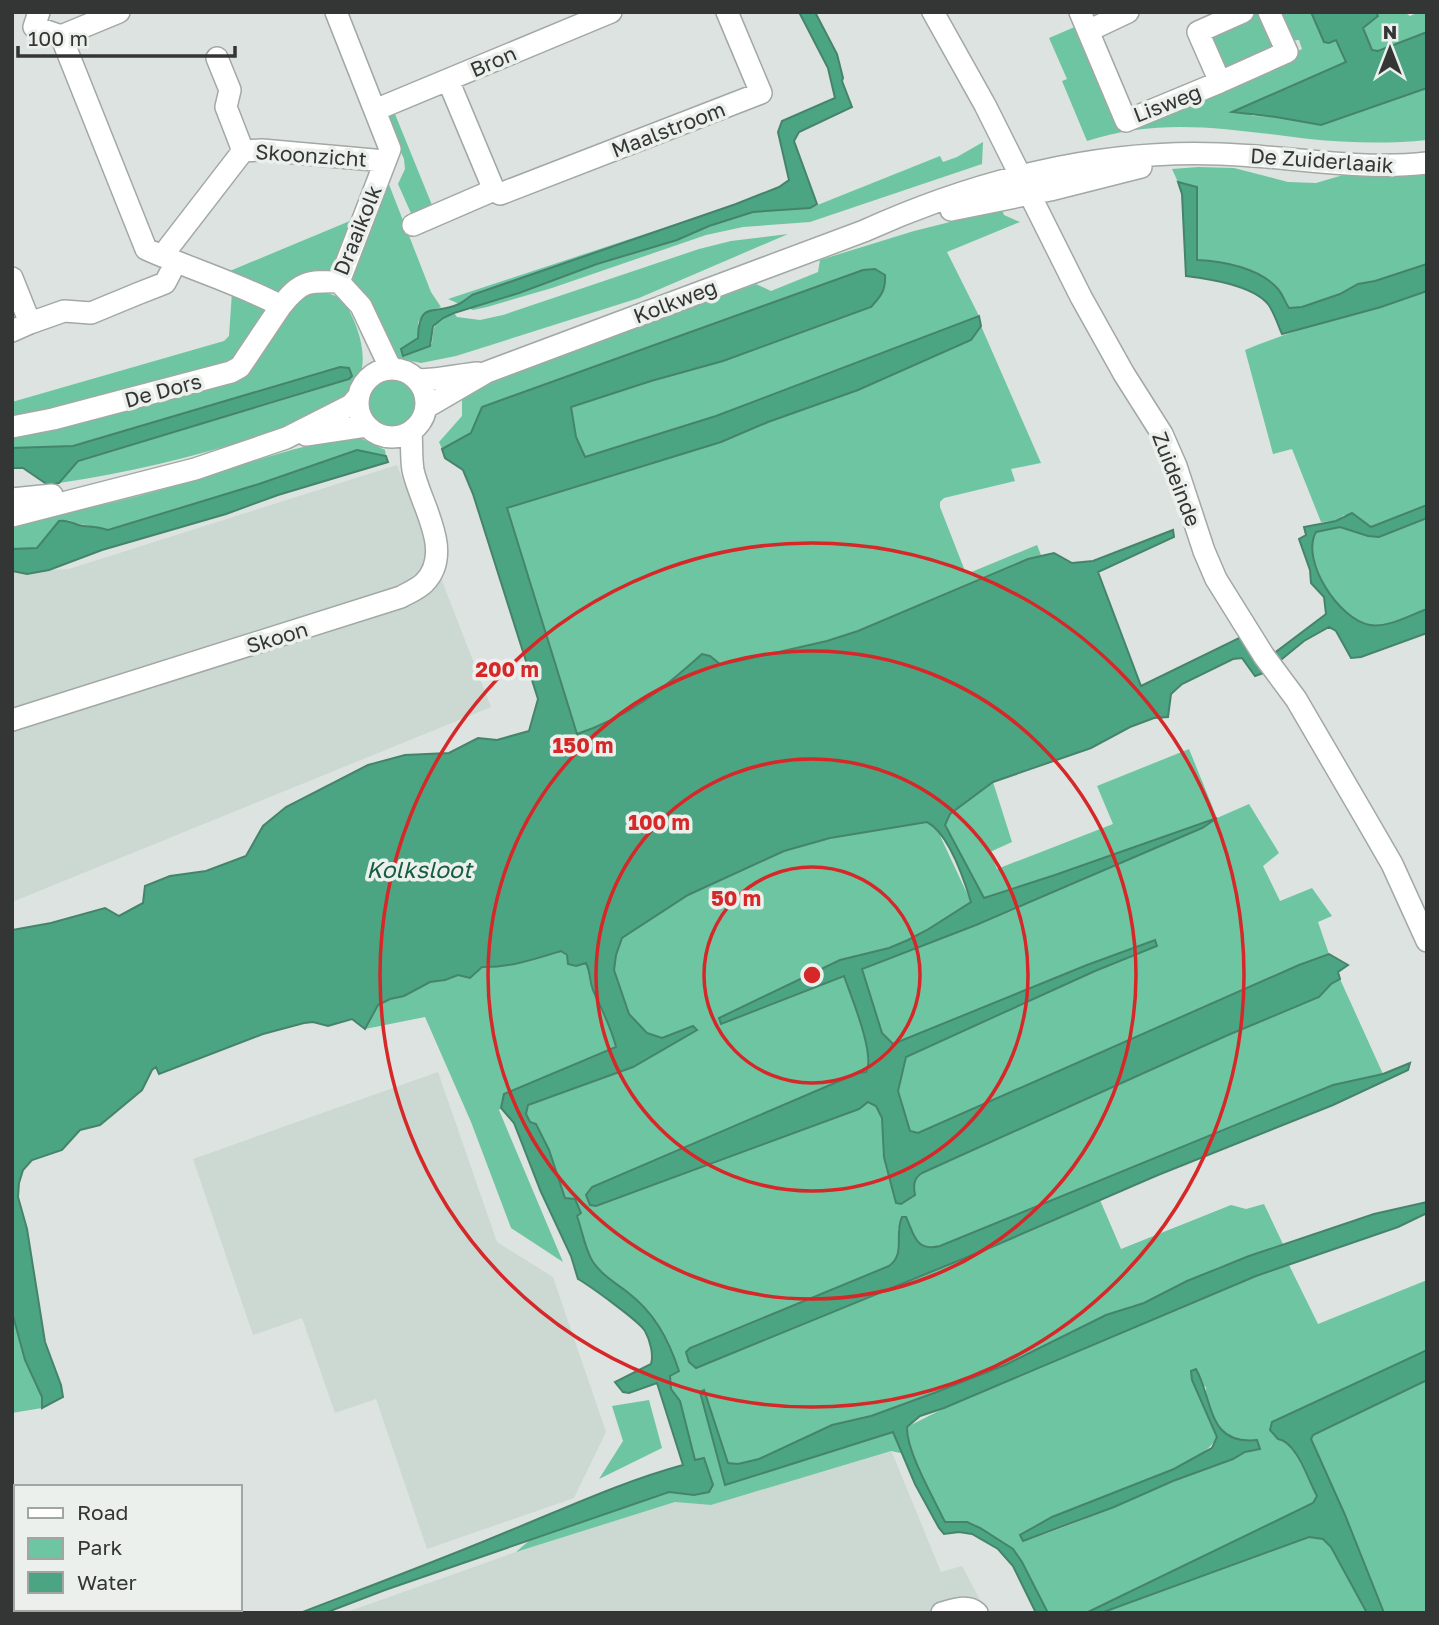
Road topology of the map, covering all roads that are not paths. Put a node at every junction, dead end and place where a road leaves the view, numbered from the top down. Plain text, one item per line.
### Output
1 (39, 12) edge
2 (119, 12) edge
3 (336, 12) edge
4 (611, 12) edge
5 (727, 12) edge
6 (933, 12) edge
7 (1128, 12) edge
8 (1243, 12) edge
9 (1269, 12) edge
10 (1084, 21) edge
11 (61, 36) junction
12 (217, 58) dead end
13 (448, 79) junction
14 (1220, 82) junction
15 (375, 110) junction
16 (243, 151) junction
17 (385, 161) junction
18 (1427, 163) edge
19 (1024, 185) junction
20 (494, 190) junction
21 (413, 225) dead end
22 (169, 259) junction
23 (12, 278) edge
24 (339, 282) junction
25 (281, 306) junction
26 (365, 315) junction
27 (21, 327) edge
28 (393, 369) junction
29 (487, 372) junction
30 (369, 375) junction
31 (417, 379) junction
32 (357, 398) junction
33 (426, 407) junction
34 (366, 426) junction
35 (12, 427) edge
36 (411, 432) junction
37 (286, 438) junction
38 (389, 438) junction
39 (413, 469) junction
40 (125, 486) junction
41 (12, 499) edge
42 (12, 516) edge
43 (12, 720) edge
44 (1427, 941) edge
45 (975, 1611) edge
46 (942, 1613) edge

1 - 11 street
2 - 11 street
3 - 15 street, Draaikolk
4 - 13 street, Bron
5 - 20 street, Maalstroom
6 - 19 street, Zuideinde
7 - 10 street, Lisweg
8 - 14 street, Lisweg
9 - 14 street, Lisweg
10 - 14 street, Lisweg
11 - 22 street
12 - 16 street
13 - 15 street, Bron
13 - 20 street
15 - 17 street, Draaikolk
16 - 17 street, Skoonzicht
16 - 22 street, Skoonzicht
17 - 24 street, Draaikolk
18 - 19 street, De Zuiderlaaik
19 - 29 street, Kolkweg
19 - 44 street, Zuideinde
20 - 21 street, Maalstroom
22 - 25 street
22 - 27 street
23 - 27 street
24 - 25 street, Draaikolk
24 - 26 street
25 - 35 street, De Dors
26 - 28 street
26 - 30 street
28 - 30 street
28 - 31 street
29 - 31 street, Kolkweg
29 - 33 street, Kolkweg
30 - 32 street
31 - 33 street
32 - 34 street
32 - 37 street
33 - 36 street
34 - 37 street
34 - 38 street
36 - 38 street
36 - 39 street, Skoon
37 - 40 street
38 - 39 street, Skoon
39 - 43 street, Skoon
40 - 41 street
40 - 42 street
45 - 46 street

